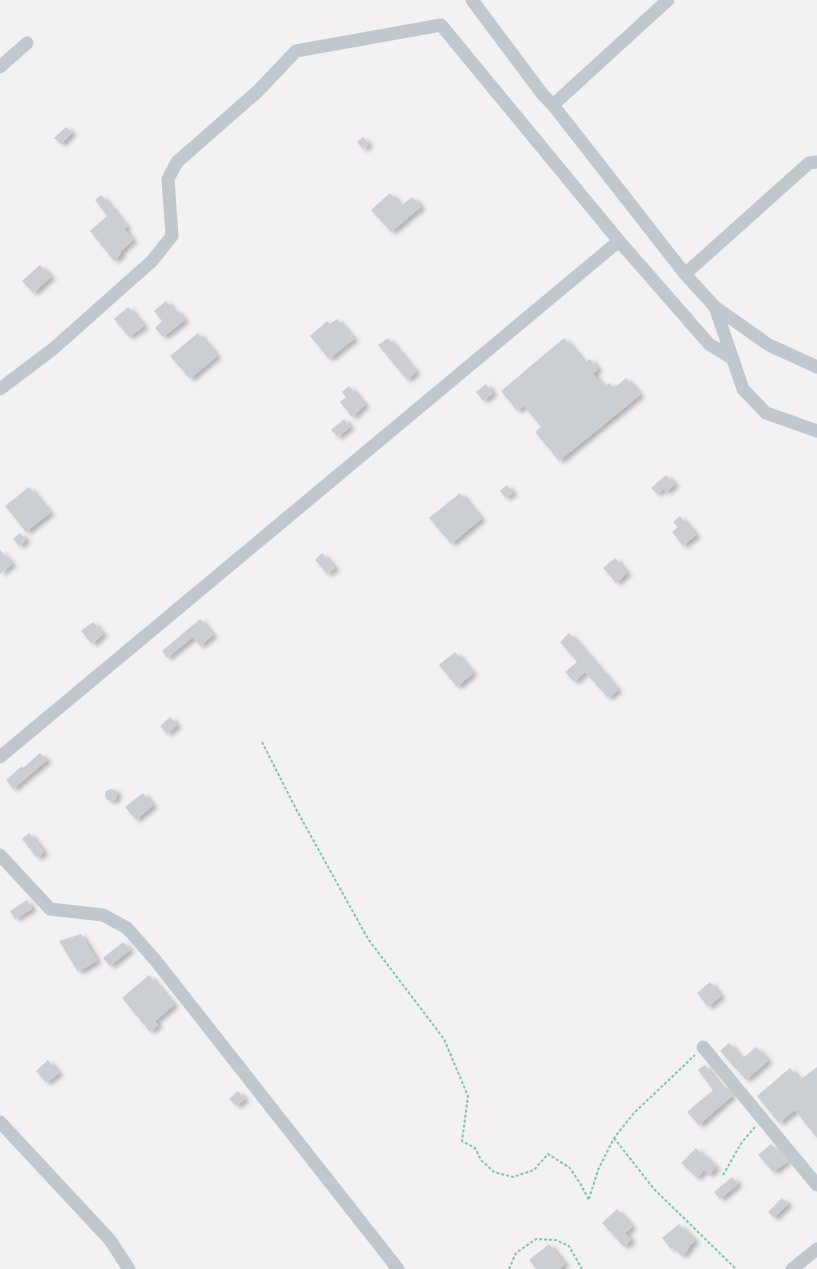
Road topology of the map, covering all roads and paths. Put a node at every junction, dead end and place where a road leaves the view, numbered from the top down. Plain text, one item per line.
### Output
1 (472, 0) edge
2 (668, 0) edge
3 (27, 43) dead end
4 (0, 67) edge
5 (553, 105) junction
6 (817, 162) edge
7 (619, 241) junction
8 (686, 274) junction
9 (715, 307) junction
10 (733, 358) junction
11 (817, 367) edge
12 (0, 389) edge
13 (817, 431) edge
14 (262, 742) dead end
15 (0, 757) edge
16 (0, 855) edge
17 (703, 1048) joint
18 (762, 1119) junction
19 (0, 1122) edge
20 (614, 1138) junction
21 (723, 1175) dead end
22 (817, 1185) edge
23 (817, 1248) edge
24 (129, 1269) edge
25 (398, 1269) edge
26 (509, 1269) edge
27 (582, 1269) edge
28 (736, 1269) edge
29 (792, 1269) edge

1 - 5 street
2 - 5 street
3 - 4 street
5 - 8 street
6 - 8 street
7 - 10 street
7 - 12 street
7 - 15 street
8 - 9 street
9 - 10 street
9 - 11 street
10 - 13 street
14 - 20 path
16 - 25 street
17 - 18 street
17 - 20 path
18 - 21 path
18 - 22 street
19 - 24 street
20 - 28 path
23 - 29 street
26 - 27 path

